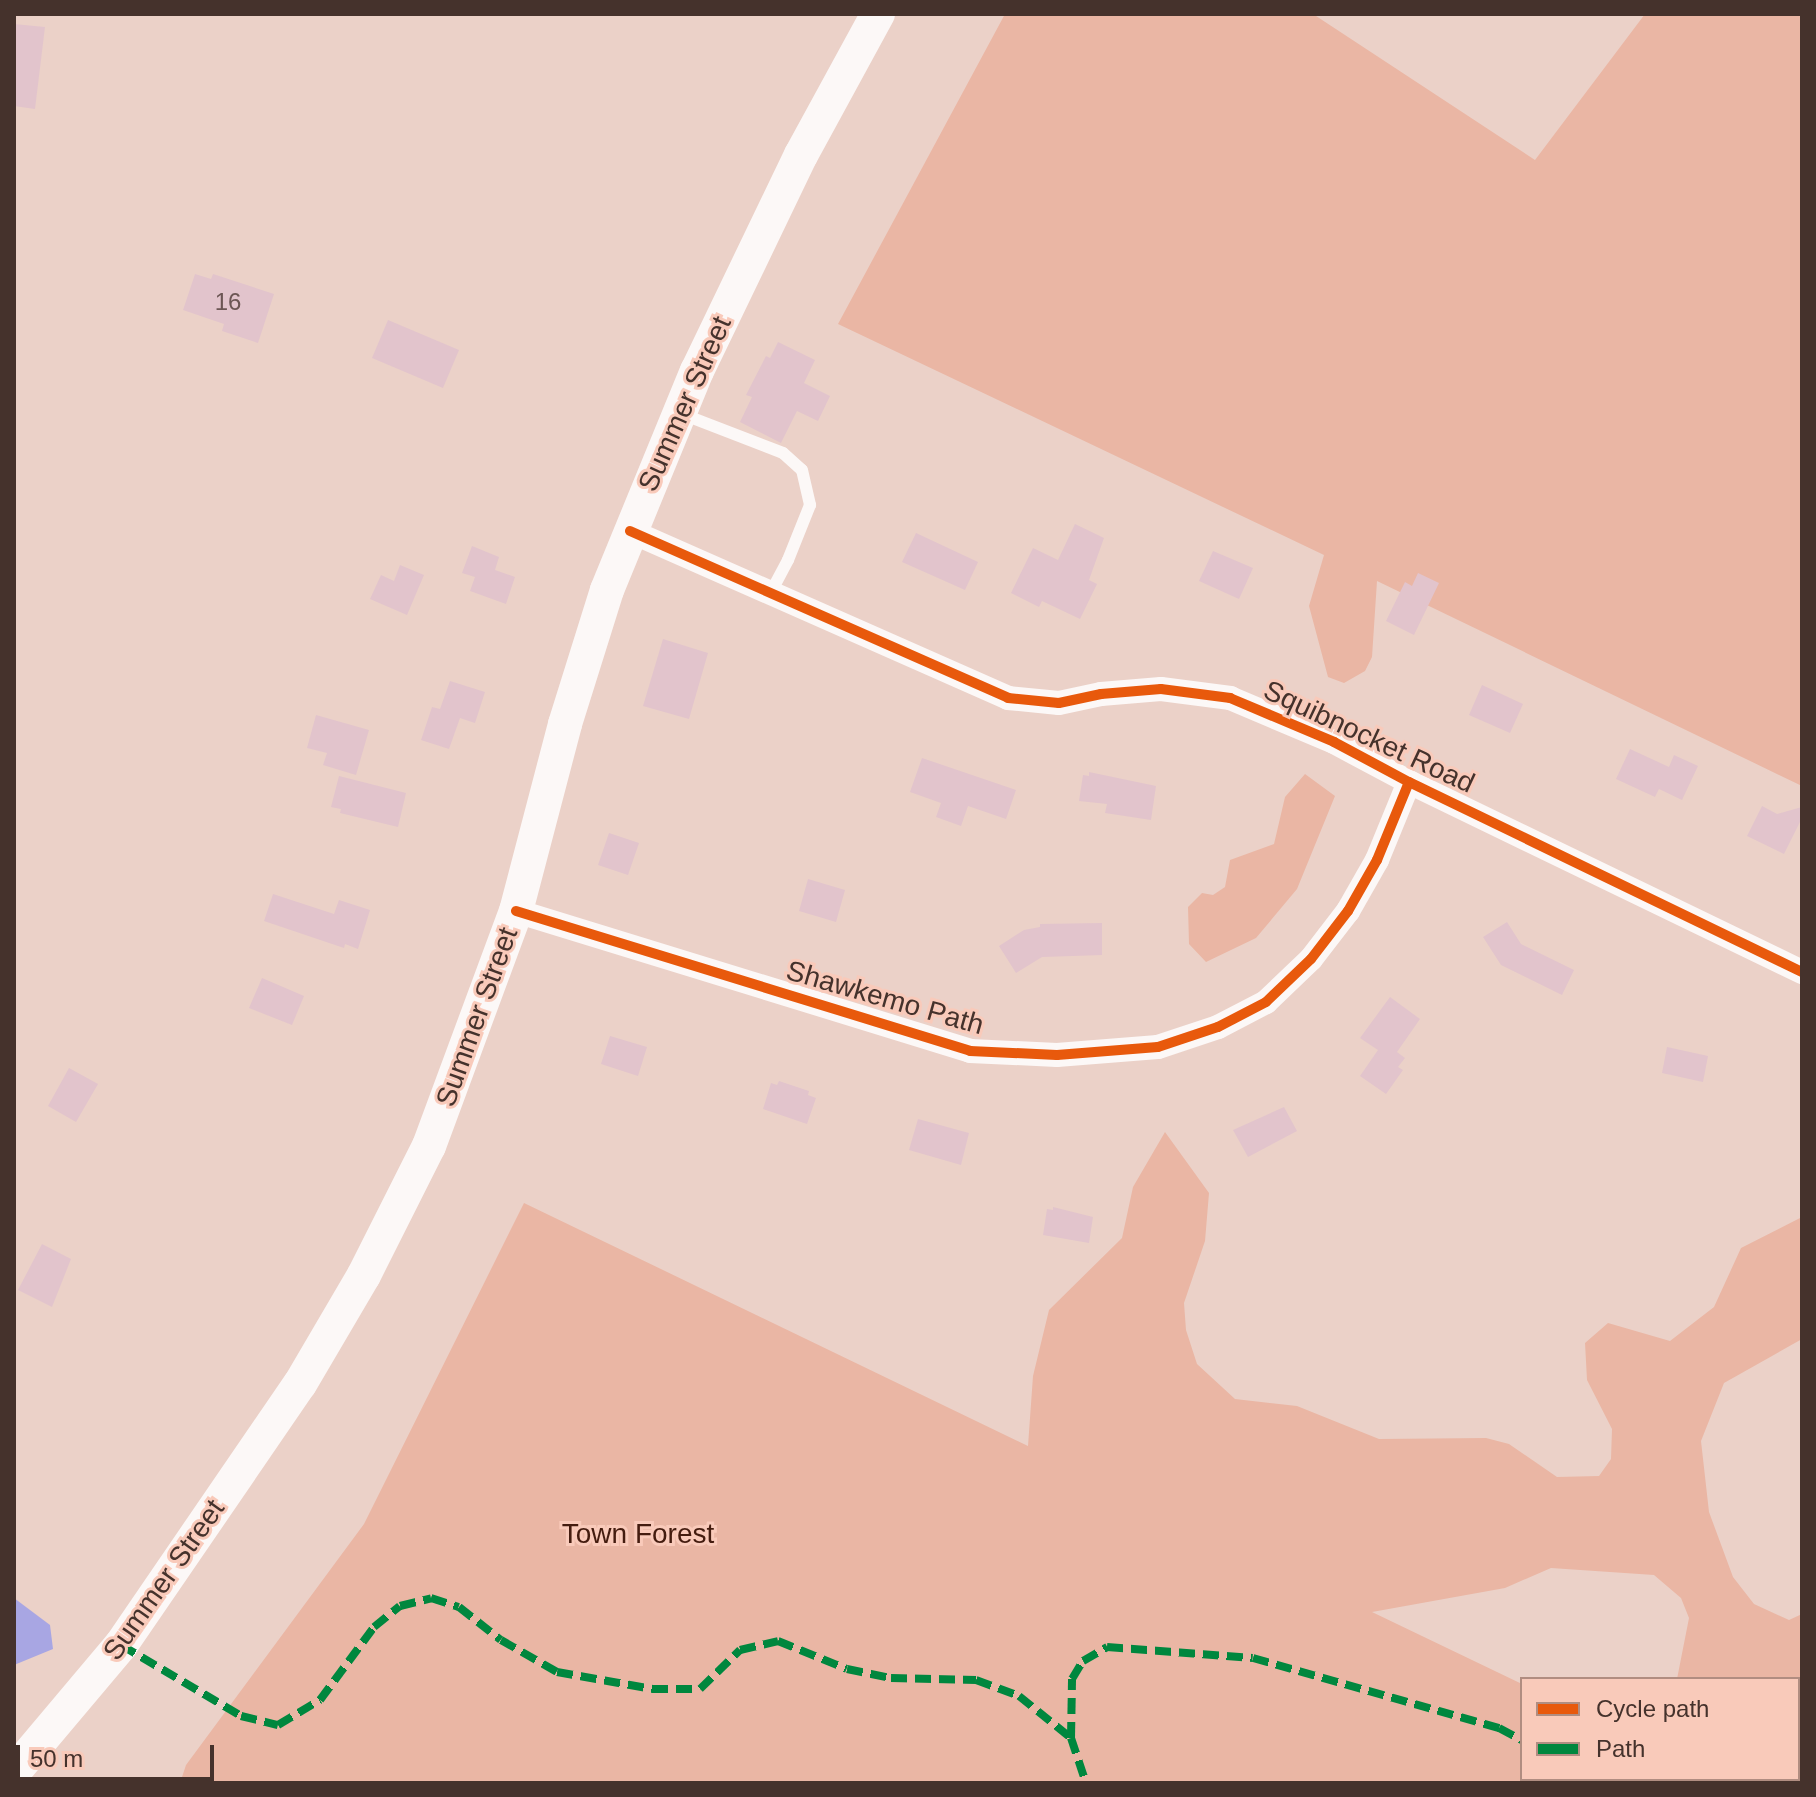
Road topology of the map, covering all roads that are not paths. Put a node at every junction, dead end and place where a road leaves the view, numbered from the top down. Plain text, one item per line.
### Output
1 (878, 14) edge
2 (679, 413) junction
3 (630, 531) junction
4 (769, 595) junction
5 (1409, 782) junction
6 (516, 911) junction
7 (1802, 972) edge
8 (14, 1772) edge

1 - 2 main road, Summer Street
2 - 3 main road, Summer Street
2 - 4 lane
3 - 4 street, Squibnocket Road
3 - 6 main road, Summer Street
4 - 5 street, Squibnocket Road
5 - 6 street, Shawkemo Path
5 - 7 street, Squibnocket Road
6 - 8 main road, Summer Street

